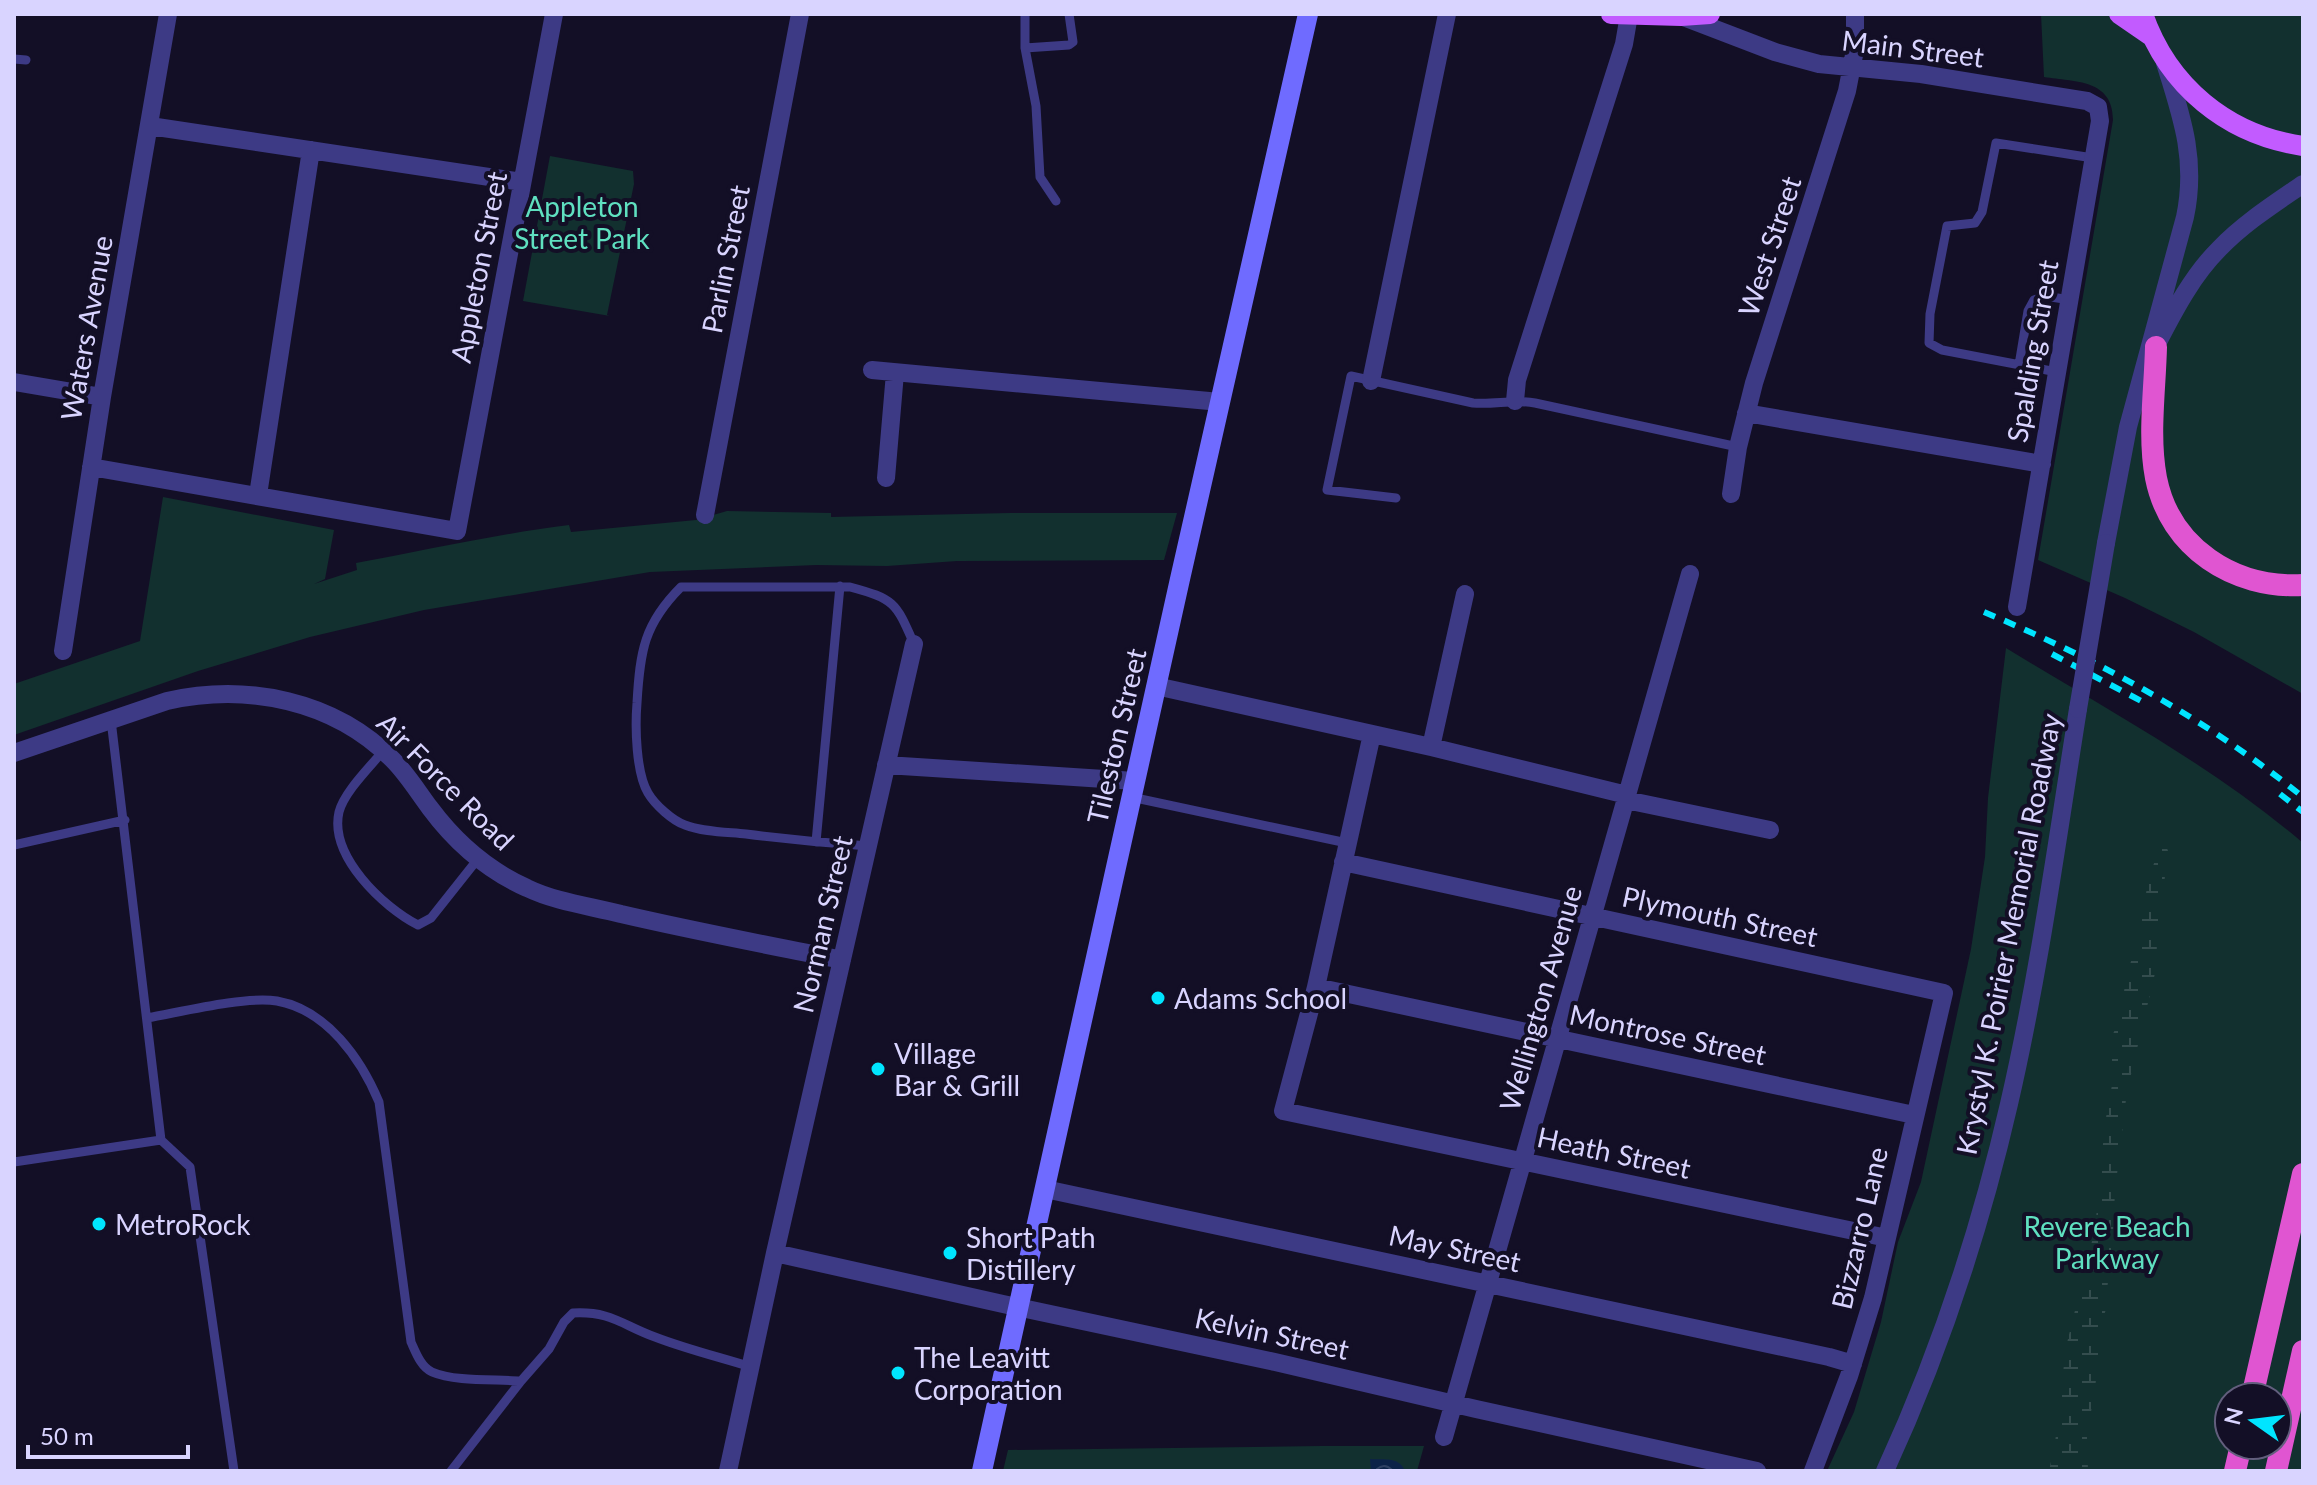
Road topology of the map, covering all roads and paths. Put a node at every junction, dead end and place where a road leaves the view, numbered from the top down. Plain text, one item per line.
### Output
1 (168, 14) edge
2 (554, 14) edge
3 (800, 14) edge
4 (1025, 14) edge
5 (1069, 14) edge
6 (1308, 14) edge
7 (1447, 14) edge
8 (1710, 14) edge
9 (1855, 14) edge
10 (2119, 14) edge
11 (2143, 14) edge
12 (1620, 15) edge
13 (1656, 15) edge
14 (1681, 16) edge
15 (2151, 36) junction
16 (1025, 48) junction
17 (2163, 57) junction
18 (14, 59) edge
19 (26, 60) dead end
20 (1852, 68) junction
21 (2096, 105) joint
22 (150, 126) junction
23 (2303, 146) edge
24 (311, 150) junction
25 (2093, 158) junction
26 (522, 182) junction
27 (2303, 184) edge
28 (1056, 201) dead end
29 (2070, 300) junction
30 (2156, 347) junction
31 (2019, 365) junction
32 (872, 370) dead end
33 (2057, 372) junction
34 (895, 373) junction
35 (1371, 381) junction
36 (14, 382) edge
37 (2136, 393) junction
38 (102, 397) junction
39 (1515, 401) junction
40 (1220, 402) junction
41 (1746, 413) junction
42 (1738, 447) junction
43 (2042, 464) junction
44 (91, 467) junction
45 (886, 478) dead end
46 (1731, 494) dead end
47 (258, 495) junction
48 (1396, 498) dead end
49 (705, 515) dead end
50 (1690, 574) dead end
51 (2303, 585) edge
52 (840, 586) junction
53 (1465, 594) dead end
54 (2017, 607) dead end
55 (914, 644) joint
56 (63, 651) dead end
57 (1156, 686) junction
58 (111, 720) junction
59 (1372, 734) junction
60 (1431, 747) junction
61 (383, 751) junction
62 (14, 753) edge
63 (886, 765) junction
64 (1133, 789) junction
65 (1626, 797) junction
66 (125, 820) junction
67 (1770, 830) dead end
68 (816, 842) junction
69 (1347, 843) junction
70 (14, 845) edge
71 (868, 846) junction
72 (477, 860) junction
73 (1343, 862) junction
74 (1592, 917) junction
75 (842, 960) junction
76 (1316, 987) junction
77 (1944, 993) joint
78 (147, 1018) junction
79 (1558, 1039) junction
80 (1914, 1115) junction
81 (161, 1140) junction
82 (1523, 1161) junction
83 (14, 1162) edge
84 (2303, 1174) edge
85 (1045, 1189) junction
86 (1887, 1238) junction
87 (775, 1253) junction
88 (1488, 1284) junction
89 (1018, 1308) junction
90 (2303, 1351) edge
91 (1853, 1364) junction
92 (751, 1367) junction
93 (521, 1381) junction
94 (2256, 1381) edge
95 (1454, 1403) junction
96 (1444, 1437) dead end
97 (234, 1471) edge
98 (451, 1471) edge
99 (728, 1471) edge
100 (982, 1471) edge
101 (1757, 1471) edge
102 (1813, 1471) edge
103 (1885, 1471) edge
104 (2276, 1471) edge

1 - 22 street, Waters Avenue
2 - 26 street, Appleton Street
3 - 49 street, Parlin Street
4 - 16 lane
5 - 16 lane
6 - 40 main road, Tileston Street
7 - 35 street
8 - 14 main road, Main Street
9 - 20 street, West Street
10 - 15 main road
11 - 15 main road
12 - 13 main road, Main Street
12 - 39 street
13 - 14 main road, Main Street
14 - 20 street, Main Street
15 - 17 main road
16 - 28 lane
17 - 23 main road
17 - 37 street, Krystyl K. Poirier Memorial Roadway
18 - 19 lane
20 - 21 street, Main Street
20 - 41 street, West Street
21 - 25 street, Spalding Street
22 - 24 street
22 - 38 street, Waters Avenue
24 - 26 street
24 - 47 street
25 - 29 street, Spalding Street
25 - 31 lane
26 - 47 street, Appleton Street
27 - 30 street, Krystyl K. Poirier Memorial Roadway
29 - 31 lane
29 - 33 street, Spalding Street
30 - 37 street, Krystyl K. Poirier Memorial Roadway
30 - 51 highway
31 - 33 lane
32 - 34 street
33 - 43 street, Spalding Street
34 - 40 street
34 - 45 street
35 - 39 lane
35 - 48 lane
36 - 38 street
37 - 103 street, Krystyl K. Poirier Memorial Roadway, bridge
38 - 44 street, Waters Avenue
39 - 42 lane
40 - 57 main road, Tileston Street
41 - 42 street, West Street
41 - 43 street
42 - 46 street, West Street
43 - 54 street, Spalding Street
44 - 47 street
44 - 56 street, Waters Avenue
50 - 65 street, Wellington Avenue
52 - 55 lane, Norman Street
52 - 68 lane
52 - 68 lane, Norman Street
53 - 60 street
55 - 63 street, Norman Street
57 - 59 street
57 - 64 main road, Tileston Street
58 - 61 street, Air Force Road
58 - 62 street, Air Force Road
58 - 66 lane
59 - 60 street
59 - 69 street
60 - 65 street
61 - 72 street, Air Force Road
61 - 72 lane
63 - 64 street
63 - 71 street, Norman Street
64 - 69 lane
64 - 85 main road, Tileston Street
65 - 67 street
65 - 74 street, Wellington Avenue
66 - 70 lane
66 - 78 lane
68 - 71 lane
69 - 73 street
71 - 75 street, Norman Street
72 - 75 street, Air Force Road
73 - 74 street, Plymouth Street
73 - 76 street
74 - 77 street, Plymouth Street
74 - 79 street, Wellington Avenue
75 - 87 street, Norman Street
76 - 79 street, Montrose Street
76 - 82 street, Heath Street
77 - 80 street, Bizzarro Lane
78 - 81 lane
78 - 93 lane
79 - 80 street, Montrose Street
79 - 82 street, Wellington Avenue
80 - 86 street, Bizzarro Lane
81 - 83 lane
81 - 97 lane
82 - 86 street, Heath Street
82 - 88 street, Wellington Avenue
84 - 94 highway
85 - 88 street, May Street
85 - 89 main road, Tileston Street
86 - 91 street, Bizzarro Lane
87 - 89 street, Kelvin Street
87 - 92 street, Norman Street
88 - 91 street, May Street
88 - 95 street, Wellington Avenue
89 - 95 street, Kelvin Street
89 - 100 main road, Tileston Street
90 - 104 highway
91 - 102 street, Bizzarro Lane
92 - 93 lane
92 - 99 street, Norman Street
93 - 98 lane
95 - 96 street, Wellington Avenue
95 - 101 street, Kelvin Street

